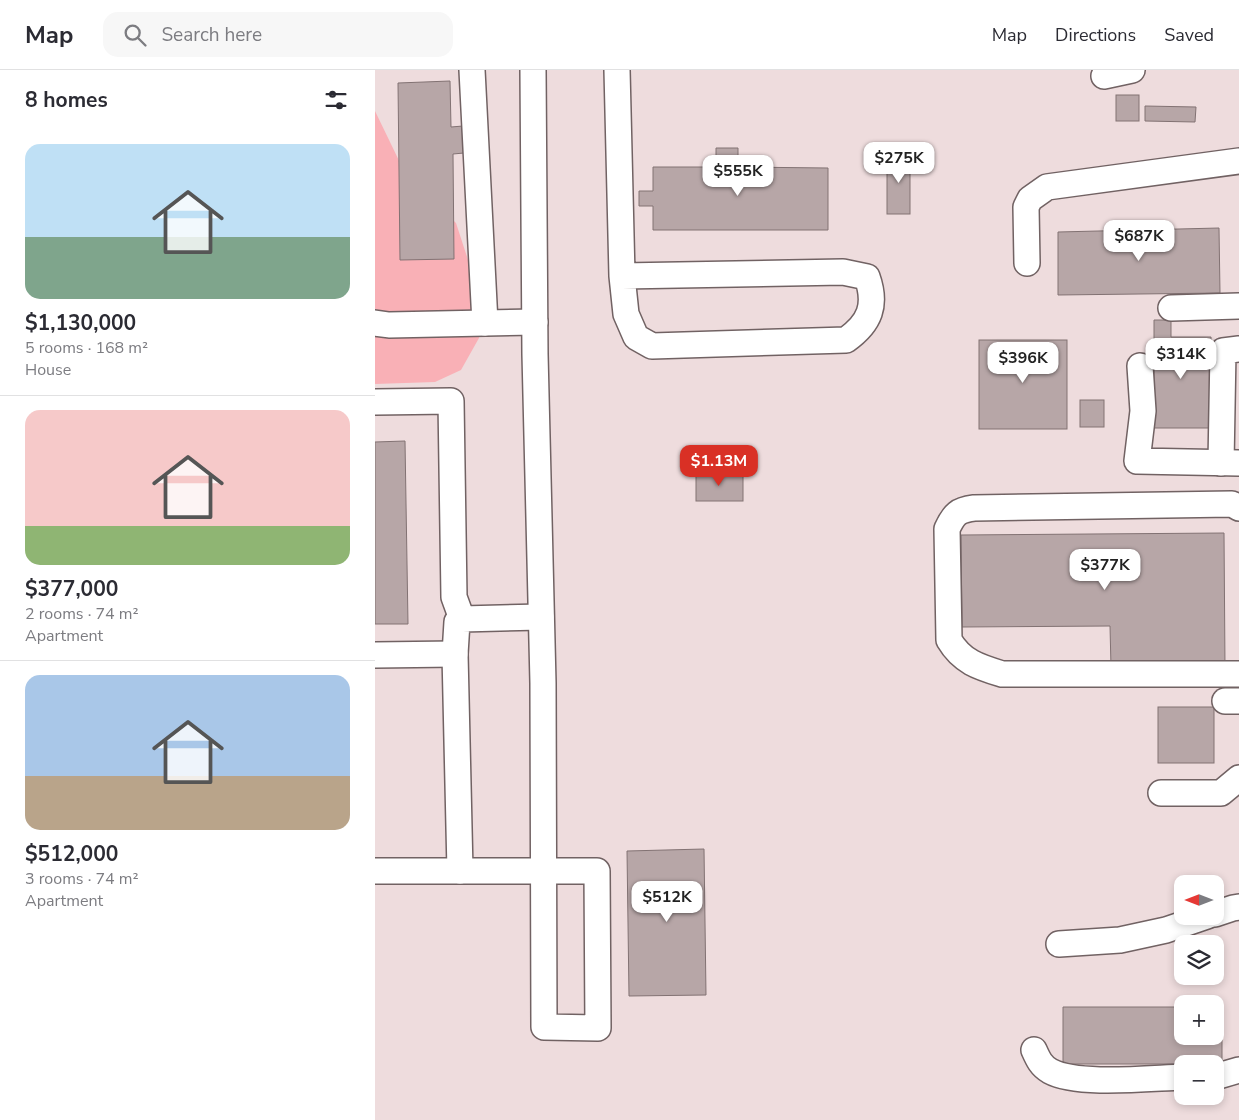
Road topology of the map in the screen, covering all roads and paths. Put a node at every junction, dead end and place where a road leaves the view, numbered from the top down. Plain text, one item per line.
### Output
1 (472, 70) edge
2 (533, 70) edge
3 (617, 70) edge
4 (1132, 70) edge
5 (1103, 76) dead end
6 (1239, 162) edge
7 (1027, 263) dead end
8 (622, 276) junction
9 (1239, 306) edge
10 (1171, 308) dead end
11 (535, 322) junction
12 (375, 323) edge
13 (485, 323) junction
14 (1239, 349) edge
15 (1140, 366) dead end
16 (375, 402) edge
17 (1230, 463) edge
18 (1239, 508) edge
19 (541, 616) junction
20 (462, 619) junction
21 (455, 654) junction
22 (375, 655) edge
23 (1239, 674) edge
24 (1239, 778) edge
25 (1161, 793) dead end
26 (375, 871) edge
27 (460, 871) junction
28 (543, 871) junction
29 (1239, 907) edge
30 (1224, 911) edge
31 (1181, 925) edge
32 (1059, 944) dead end
33 (1034, 1050) dead end
34 (1239, 1070) edge
35 (1224, 1074) edge
36 (1174, 1078) edge

1 - 13 lane
2 - 11 lane
3 - 8 lane
4 - 5 lane
6 - 7 lane
8 - 8 lane
9 - 10 lane
11 - 13 lane
11 - 19 lane
12 - 13 lane
14 - 17 lane
15 - 17 lane
16 - 20 lane
18 - 23 lane
19 - 20 lane
19 - 28 lane
20 - 21 lane
21 - 22 lane
21 - 27 lane
24 - 25 lane
26 - 27 lane
27 - 28 lane
28 - 28 lane
29 - 30 lane
31 - 32 lane
33 - 36 lane
34 - 35 lane

